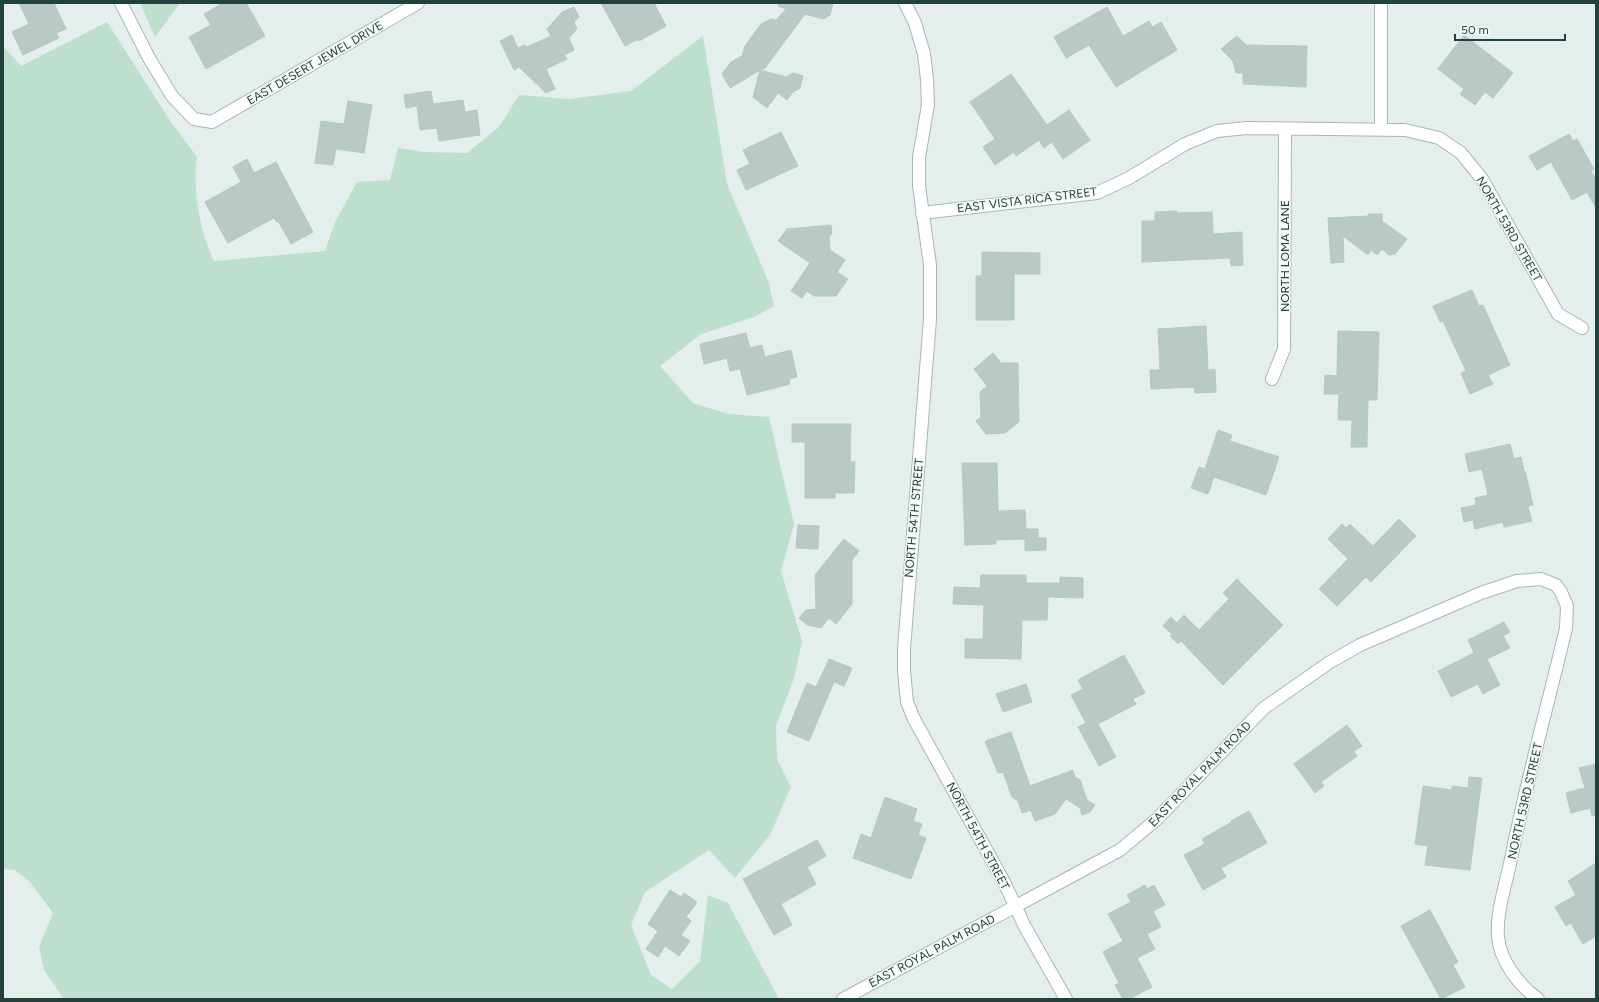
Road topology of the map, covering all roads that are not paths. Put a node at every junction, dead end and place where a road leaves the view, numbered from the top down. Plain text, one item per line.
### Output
1 (121, 3) edge
2 (417, 3) edge
3 (905, 3) edge
4 (1381, 3) edge
5 (1381, 129) junction
6 (1285, 130) junction
7 (922, 214) junction
8 (1582, 328) dead end
9 (1272, 379) dead end
10 (1562, 592) joint
11 (1015, 906) junction
12 (843, 999) edge
13 (1066, 999) edge
14 (1538, 999) edge

1 - 2 street, EAST DESERT JEWEL DRIVE
3 - 7 street, NORTH 54TH STREET
4 - 5 street
5 - 6 street, NORTH 53RD STREET
5 - 8 street, NORTH 53RD STREET
6 - 7 street, EAST VISTA RICA STREET
6 - 9 street, NORTH LOMA LANE
7 - 11 street, NORTH 54TH STREET
10 - 11 street, EAST ROYAL PALM ROAD
10 - 14 street, NORTH 53RD STREET
11 - 12 street, EAST ROYAL PALM ROAD
11 - 13 street, NORTH 54TH STREET

